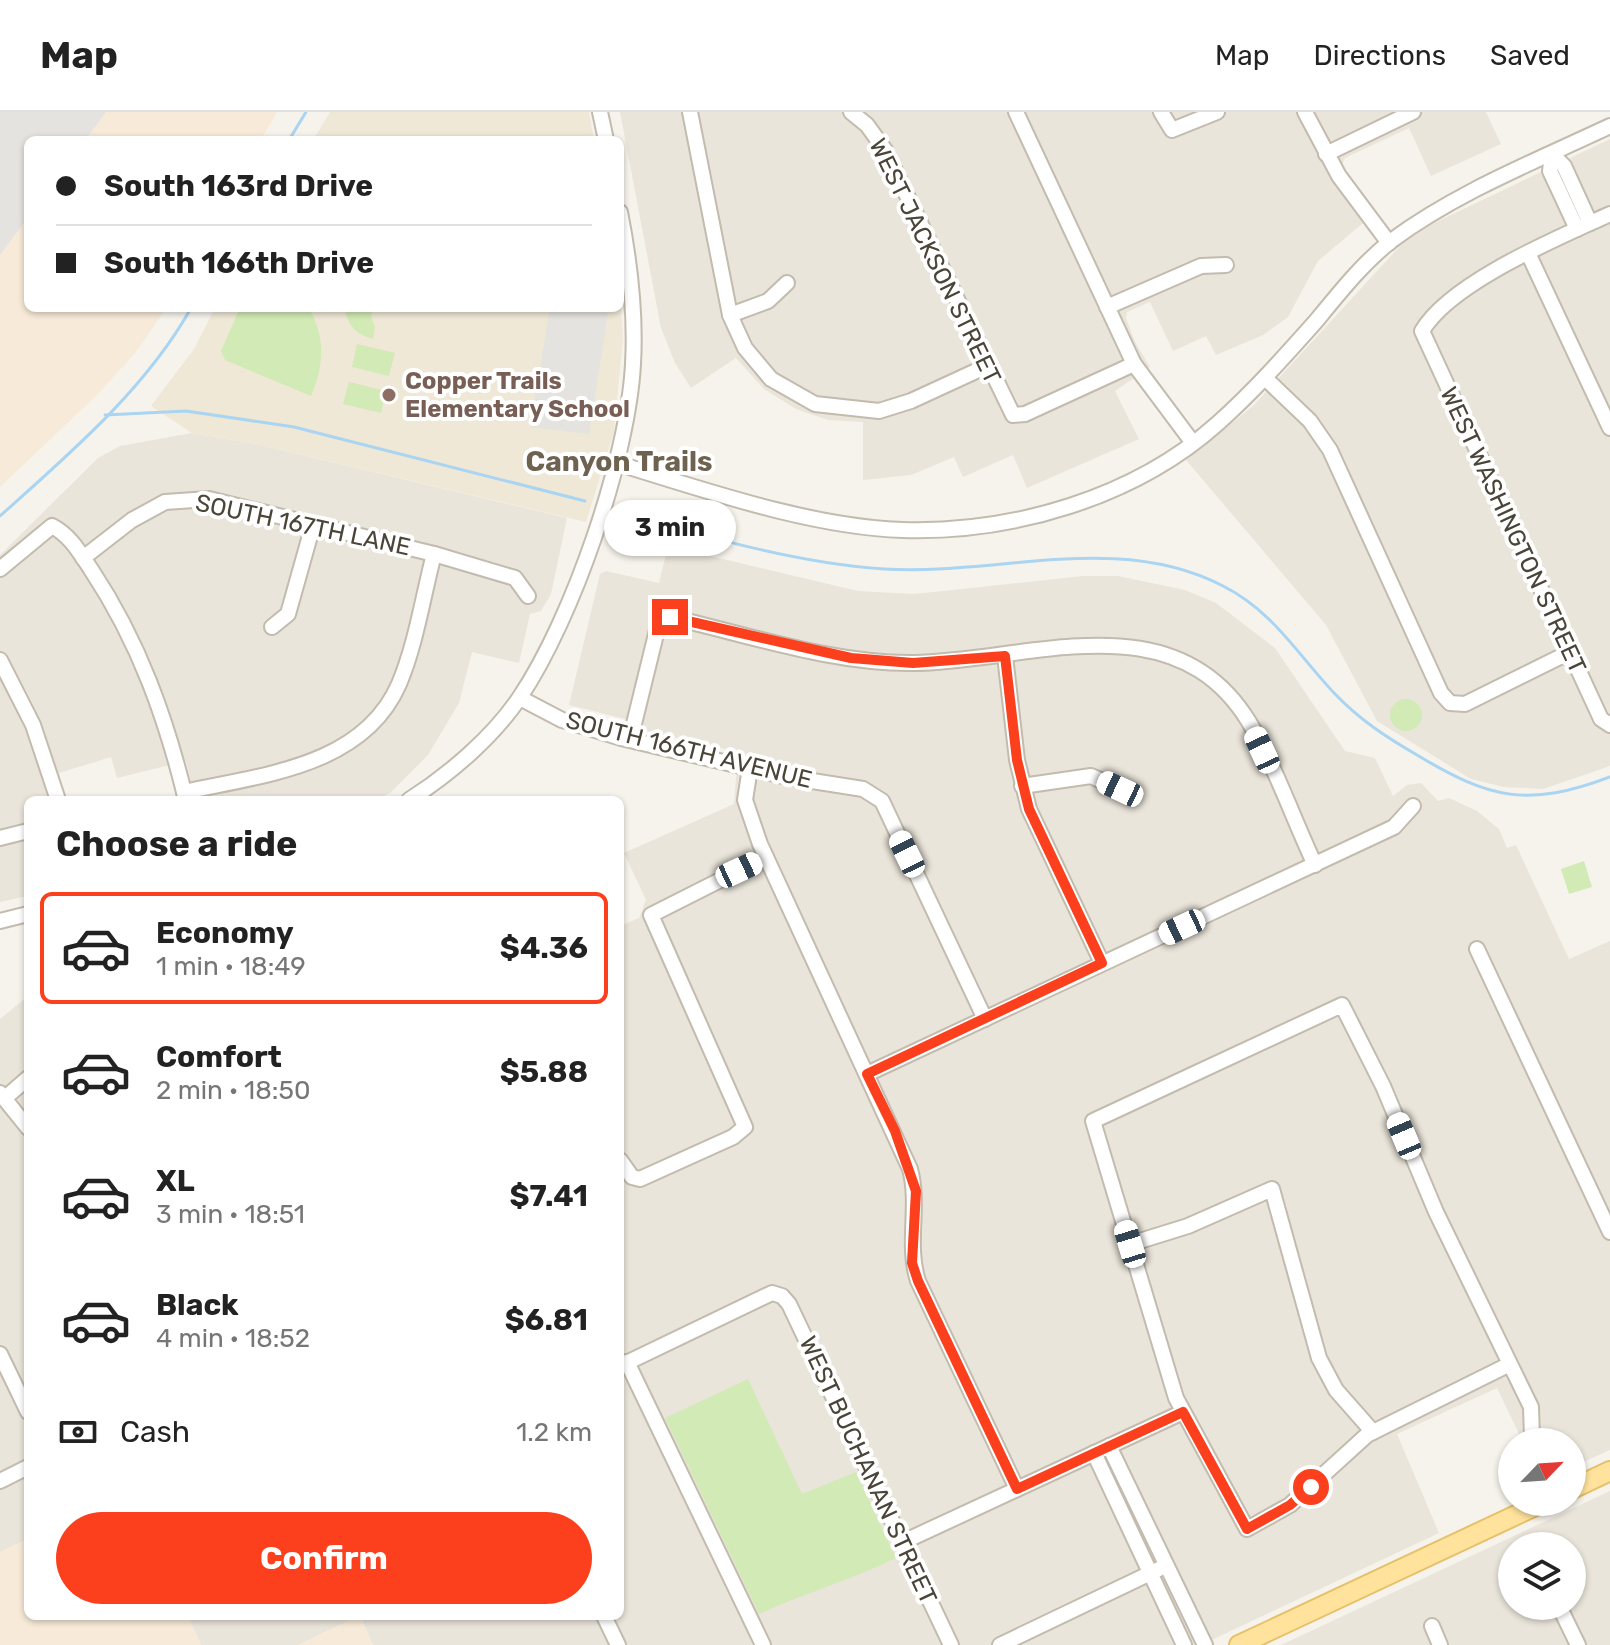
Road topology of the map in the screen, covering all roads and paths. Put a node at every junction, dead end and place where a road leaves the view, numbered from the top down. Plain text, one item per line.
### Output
1 (600, 112) edge
2 (690, 112) edge
3 (851, 112) edge
4 (1016, 112) edge
5 (1161, 112) edge
6 (1217, 112) edge
7 (1305, 112) edge
8 (1413, 112) edge
9 (1610, 126) edge
10 (605, 136) edge
11 (1326, 154) junction
12 (1552, 154) junction
13 (1610, 214) edge
14 (1584, 226) junction
15 (624, 237) edge
16 (1389, 243) junction
17 (1528, 253) junction
18 (1226, 265) dead end
19 (787, 283) dead end
20 (1107, 307) junction
21 (730, 315) junction
22 (1134, 364) junction
23 (987, 366) junction
24 (1265, 378) junction
25 (1610, 428) edge
26 (1193, 443) junction
27 (616, 463) junction
28 (313, 525) junction
29 (434, 554) junction
30 (83, 558) junction
31 (0, 569) edge
32 (528, 596) dead end
33 (272, 627) dead end
34 (1570, 652) junction
35 (1005, 656) junction
36 (0, 660) edge
37 (520, 698) junction
38 (1610, 725) edge
39 (630, 740) junction
40 (750, 768) junction
41 (1022, 786) junction
42 (1120, 789) dead end
43 (57, 796) edge
44 (185, 796) edge
45 (414, 796) edge
46 (1413, 806) dead end
47 (24, 832) edge
48 (0, 838) edge
49 (766, 857) junction
50 (1315, 865) junction
51 (24, 915) edge
52 (0, 921) edge
53 (1477, 949) dead end
54 (1102, 963) junction
55 (985, 1019) junction
56 (867, 1074) junction
57 (24, 1081) edge
58 (2, 1095) edge
59 (24, 1123) edge
60 (624, 1166) edge
61 (1610, 1232) edge
62 (1130, 1244) junction
63 (0, 1354) edge
64 (624, 1364) edge
65 (1510, 1364) junction
66 (624, 1366) edge
67 (24, 1404) edge
68 (1183, 1412) junction
69 (1532, 1428) edge
70 (1373, 1432) junction
71 (1109, 1446) junction
72 (1094, 1453) junction
73 (24, 1469) edge
74 (1610, 1471) edge
75 (0, 1481) edge
76 (1586, 1482) edge
77 (1017, 1489) junction
78 (1514, 1516) edge
79 (903, 1542) junction
80 (1166, 1565) junction
81 (1150, 1573) junction
82 (606, 1620) edge
83 (1566, 1620) edge
84 (1432, 1626) dead end
85 (618, 1645) edge
86 (763, 1645) edge
87 (951, 1645) edge
88 (1000, 1645) edge
89 (1184, 1645) edge
90 (1205, 1645) edge
91 (1239, 1645) edge
92 (1440, 1645) edge
93 (1578, 1645) edge

1 - 10 street
2 - 21 street
3 - 23 street, WEST JACKSON STREET
4 - 20 street
5 - 6 street
7 - 11 street
8 - 11 street
9 - 12 street
11 - 16 street
12 - 14 street
12 - 16 street
13 - 14 street
14 - 17 street
15 - 27 street
16 - 24 street
17 - 25 street
17 - 34 street, WEST WASHINGTON STREET
18 - 20 street
19 - 21 street
20 - 22 street
21 - 23 street
22 - 23 street, WEST JACKSON STREET
22 - 26 street
24 - 26 street
24 - 34 street
26 - 27 street
27 - 37 street
28 - 29 street, SOUTH 167TH LANE
28 - 30 street, SOUTH 167TH LANE
28 - 33 street
29 - 32 street, SOUTH 167TH LANE
29 - 44 street
30 - 31 street
30 - 44 street
34 - 38 street, WEST WASHINGTON STREET
35 - 39 street
35 - 41 street
35 - 50 street
36 - 43 street
37 - 39 street, SOUTH 166TH AVENUE
37 - 45 street
39 - 40 street, SOUTH 166TH AVENUE
40 - 49 street
40 - 55 street, SOUTH 166TH AVENUE
41 - 42 street
41 - 54 street
46 - 50 street
47 - 48 street
49 - 56 street
49 - 60 street
50 - 54 street
51 - 52 street
53 - 61 street
54 - 55 street
55 - 56 street
56 - 77 street
57 - 58 street
58 - 59 street
62 - 65 street
62 - 68 street
62 - 70 street
63 - 67 street
64 - 79 street, WEST BUCHANAN STREET
65 - 69 street
65 - 70 street
66 - 86 street
68 - 70 street
68 - 71 street
71 - 72 street
71 - 80 street
72 - 77 street
72 - 81 street
73 - 75 street
74 - 76 main road
77 - 79 street
78 - 91 main road
79 - 87 street, WEST BUCHANAN STREET
80 - 81 street
80 - 90 street
81 - 88 street
81 - 89 street
82 - 85 street
83 - 93 street
84 - 92 street

